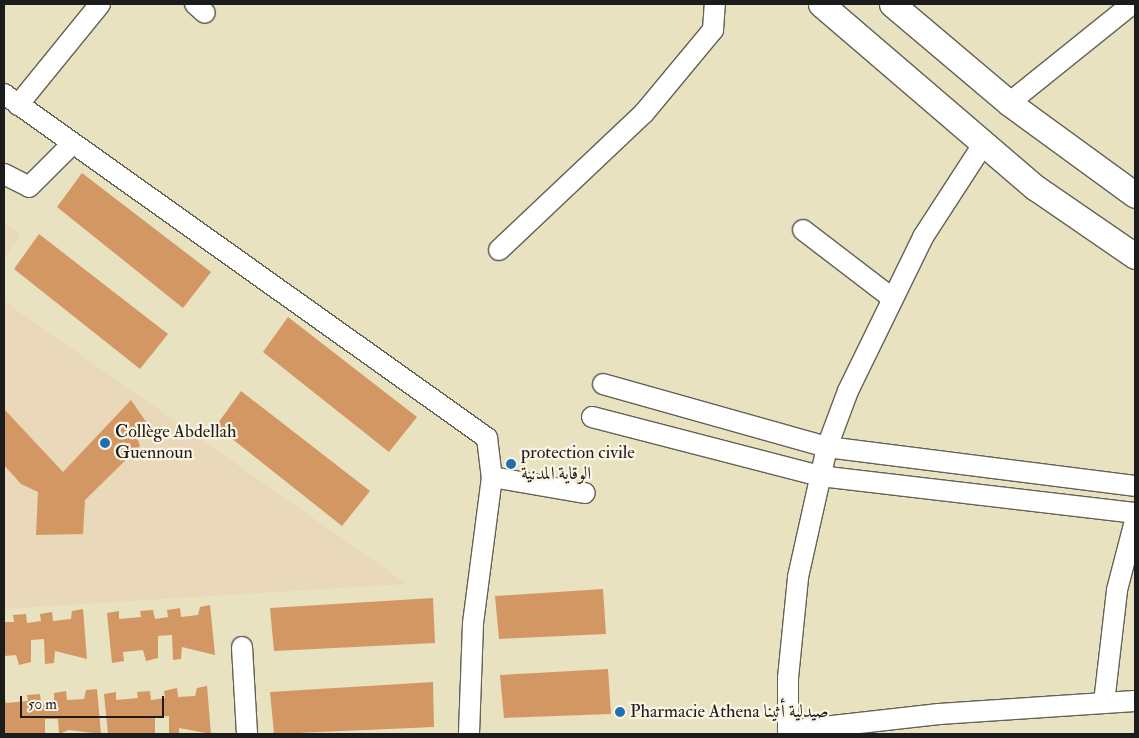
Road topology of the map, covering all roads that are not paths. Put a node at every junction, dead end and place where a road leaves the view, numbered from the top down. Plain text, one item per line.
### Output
1 (100, 4) edge
2 (715, 4) edge
3 (821, 4) edge
4 (1132, 4) edge
5 (903, 7) edge
6 (11, 99) edge
7 (1009, 103) junction
8 (984, 143) junction
9 (72, 144) junction
10 (4, 174) edge
11 (1135, 195) edge
12 (803, 230) dead end
13 (499, 250) dead end
14 (1135, 256) edge
15 (892, 298) junction
16 (603, 384) dead end
17 (592, 417) dead end
18 (827, 446) junction
19 (820, 476) junction
20 (492, 477) junction
21 (1135, 486) edge
22 (585, 493) dead end
23 (1135, 512) edge
24 (1135, 521) edge
25 (242, 647) dead end
26 (1135, 701) edge
27 (1104, 703) junction
28 (788, 733) edge
29 (247, 734) edge
30 (469, 734) edge

1 - 6 street
2 - 13 street
3 - 8 main road
4 - 7 street
5 - 7 main road
6 - 9 street
7 - 11 main road
8 - 14 main road
8 - 15 street
9 - 10 street
9 - 20 street
12 - 15 street
15 - 18 street
16 - 18 street
17 - 19 street
18 - 19 street
18 - 21 street
19 - 23 street
19 - 28 street
20 - 22 street
20 - 30 street
24 - 27 street
25 - 29 street
26 - 27 street
27 - 28 street

